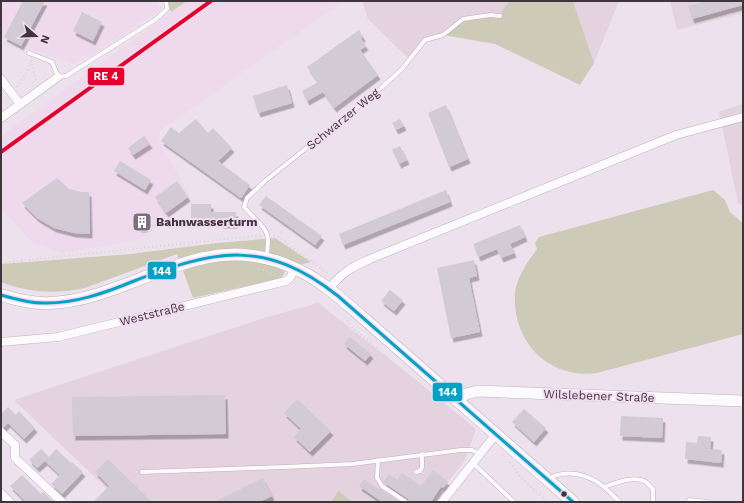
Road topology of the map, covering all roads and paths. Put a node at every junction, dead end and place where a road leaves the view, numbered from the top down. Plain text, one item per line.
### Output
1 (166, 1) edge
2 (500, 16) dead end
3 (1, 42) edge
4 (29, 53) junction
5 (31, 60) junction
6 (58, 77) junction
7 (1, 79) edge
8 (40, 90) junction
9 (12, 93) junction
10 (20, 104) junction
11 (743, 117) edge
12 (1, 118) edge
13 (268, 236) junction
14 (266, 259) junction
15 (1, 263) edge
16 (295, 268) junction
17 (333, 285) junction
18 (1, 295) edge
19 (1, 342) edge
20 (457, 401) junction
21 (743, 401) edge
22 (1, 432) edge
23 (496, 434) junction
24 (422, 454) junction
25 (480, 454) junction
26 (508, 458) dead end
27 (378, 460) junction
28 (473, 463) junction
29 (142, 472) dead end
30 (416, 472) dead end
31 (546, 479) junction
32 (604, 487) junction
33 (1, 493) edge
34 (689, 500) dead end
35 (10, 502) edge
36 (62, 502) edge
37 (406, 502) edge
38 (442, 502) edge
39 (514, 502) edge
40 (548, 502) edge
41 (572, 502) edge
42 (620, 502) edge
43 (653, 502) edge
44 (708, 502) edge

1 - 6 lane
2 - 13 lane, Schwarzer Weg
3 - 4 path
4 - 5 path
4 - 6 lane
5 - 8 path
5 - 9 path
6 - 8 street
7 - 9 street
8 - 10 street
9 - 10 street
10 - 12 street
11 - 17 street
13 - 14 lane
13 - 15 path
13 - 17 path
14 - 16 main road
14 - 18 main road
16 - 17 main road
16 - 19 street, Weststraße
17 - 20 main road
20 - 21 street, Wilslebener Straße
20 - 23 main road
22 - 36 street
23 - 25 street
23 - 31 main road
24 - 25 lane
24 - 27 lane
24 - 30 lane
25 - 28 street
26 - 40 path
27 - 29 lane
27 - 37 lane
28 - 38 street
28 - 39 lane
31 - 32 lane
31 - 41 main road
32 - 42 lane
32 - 43 lane
33 - 35 street
34 - 44 lane

